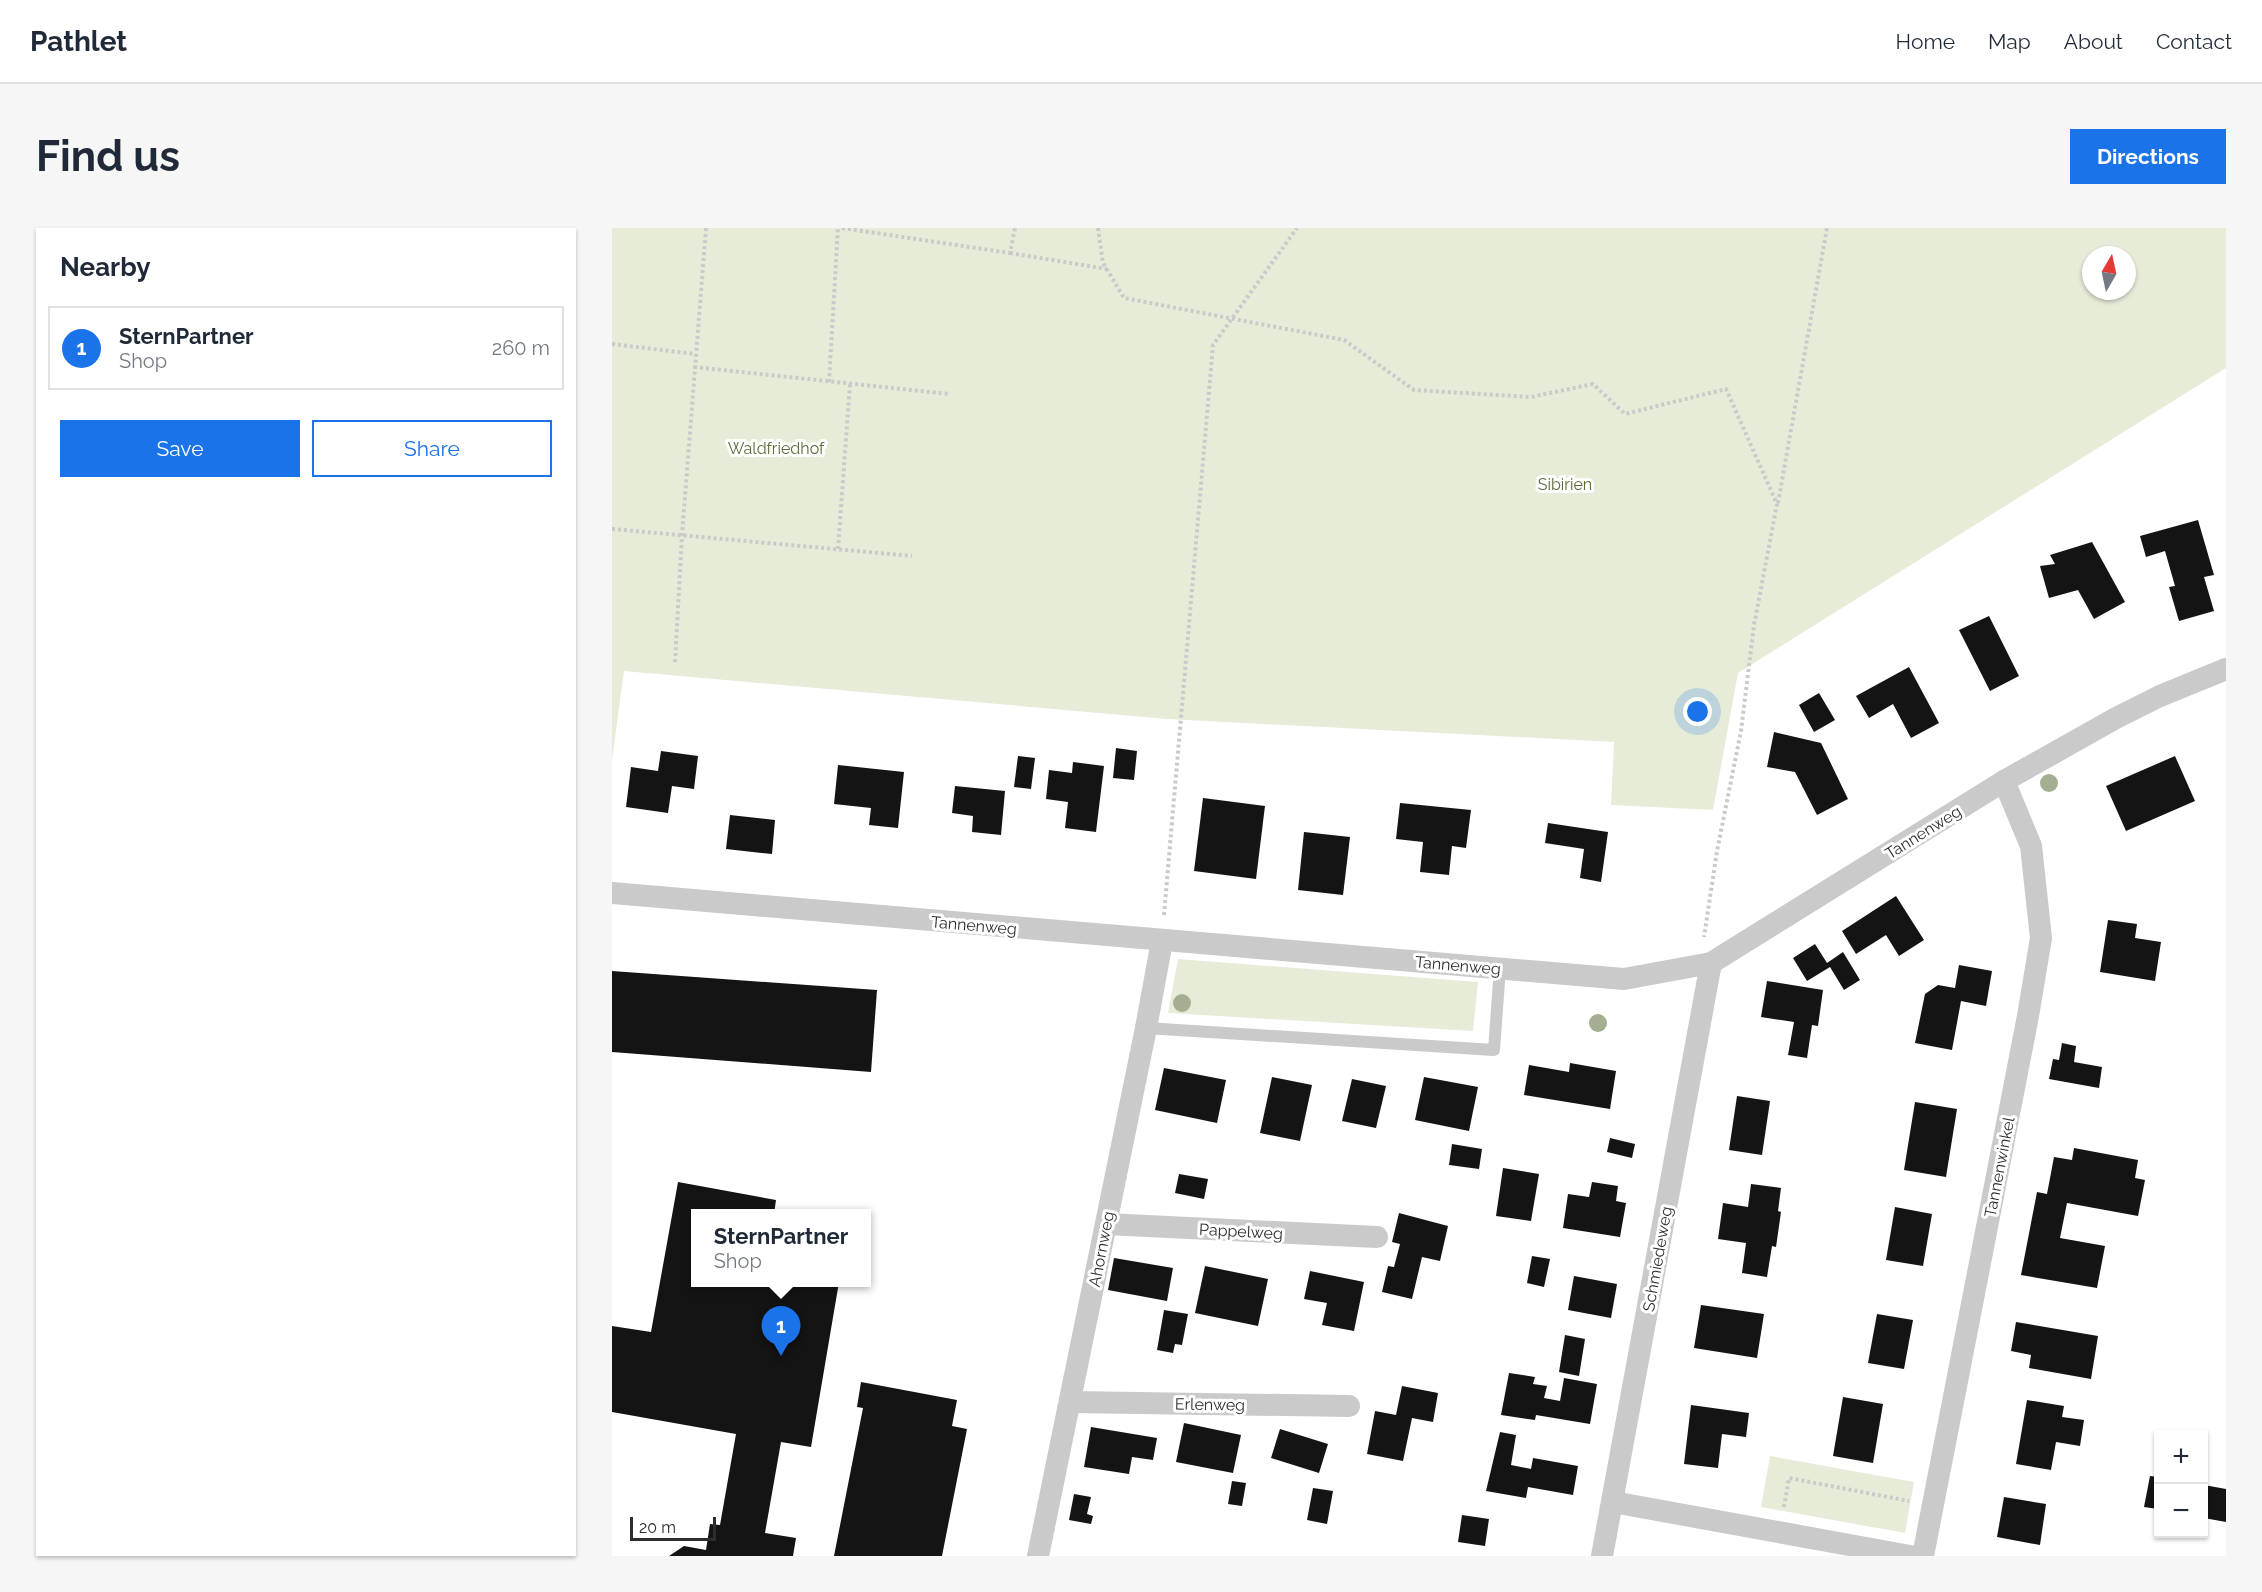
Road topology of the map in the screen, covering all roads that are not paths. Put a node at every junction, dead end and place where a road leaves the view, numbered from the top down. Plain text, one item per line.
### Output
1 (2226, 669) edge
2 (2004, 781) junction
3 (612, 893) edge
4 (1162, 941) junction
5 (1705, 964) junction
6 (1500, 968) junction
7 (1146, 1028) junction
8 (1106, 1224) junction
9 (1377, 1237) dead end
10 (1071, 1402) junction
11 (1349, 1406) dead end
12 (1612, 1502) junction
13 (1038, 1556) edge
14 (1602, 1556) edge
15 (1910, 1556) edge
16 (1923, 1556) edge

1 - 2 street, Tannenweg
2 - 5 street, Tannenweg
2 - 16 street, Tannenwinkel
3 - 4 street, Tannenweg
4 - 6 street, Tannenweg
4 - 7 street, Ahornweg
5 - 6 street, Tannenweg
5 - 12 street, Schmiedeweg
6 - 7 lane
7 - 8 street, Ahornweg
8 - 9 street, Pappelweg
8 - 10 street, Ahornweg
10 - 11 street, Erlenweg
10 - 13 street, Ahornweg
12 - 14 street, Schmiedeweg
12 - 15 street

